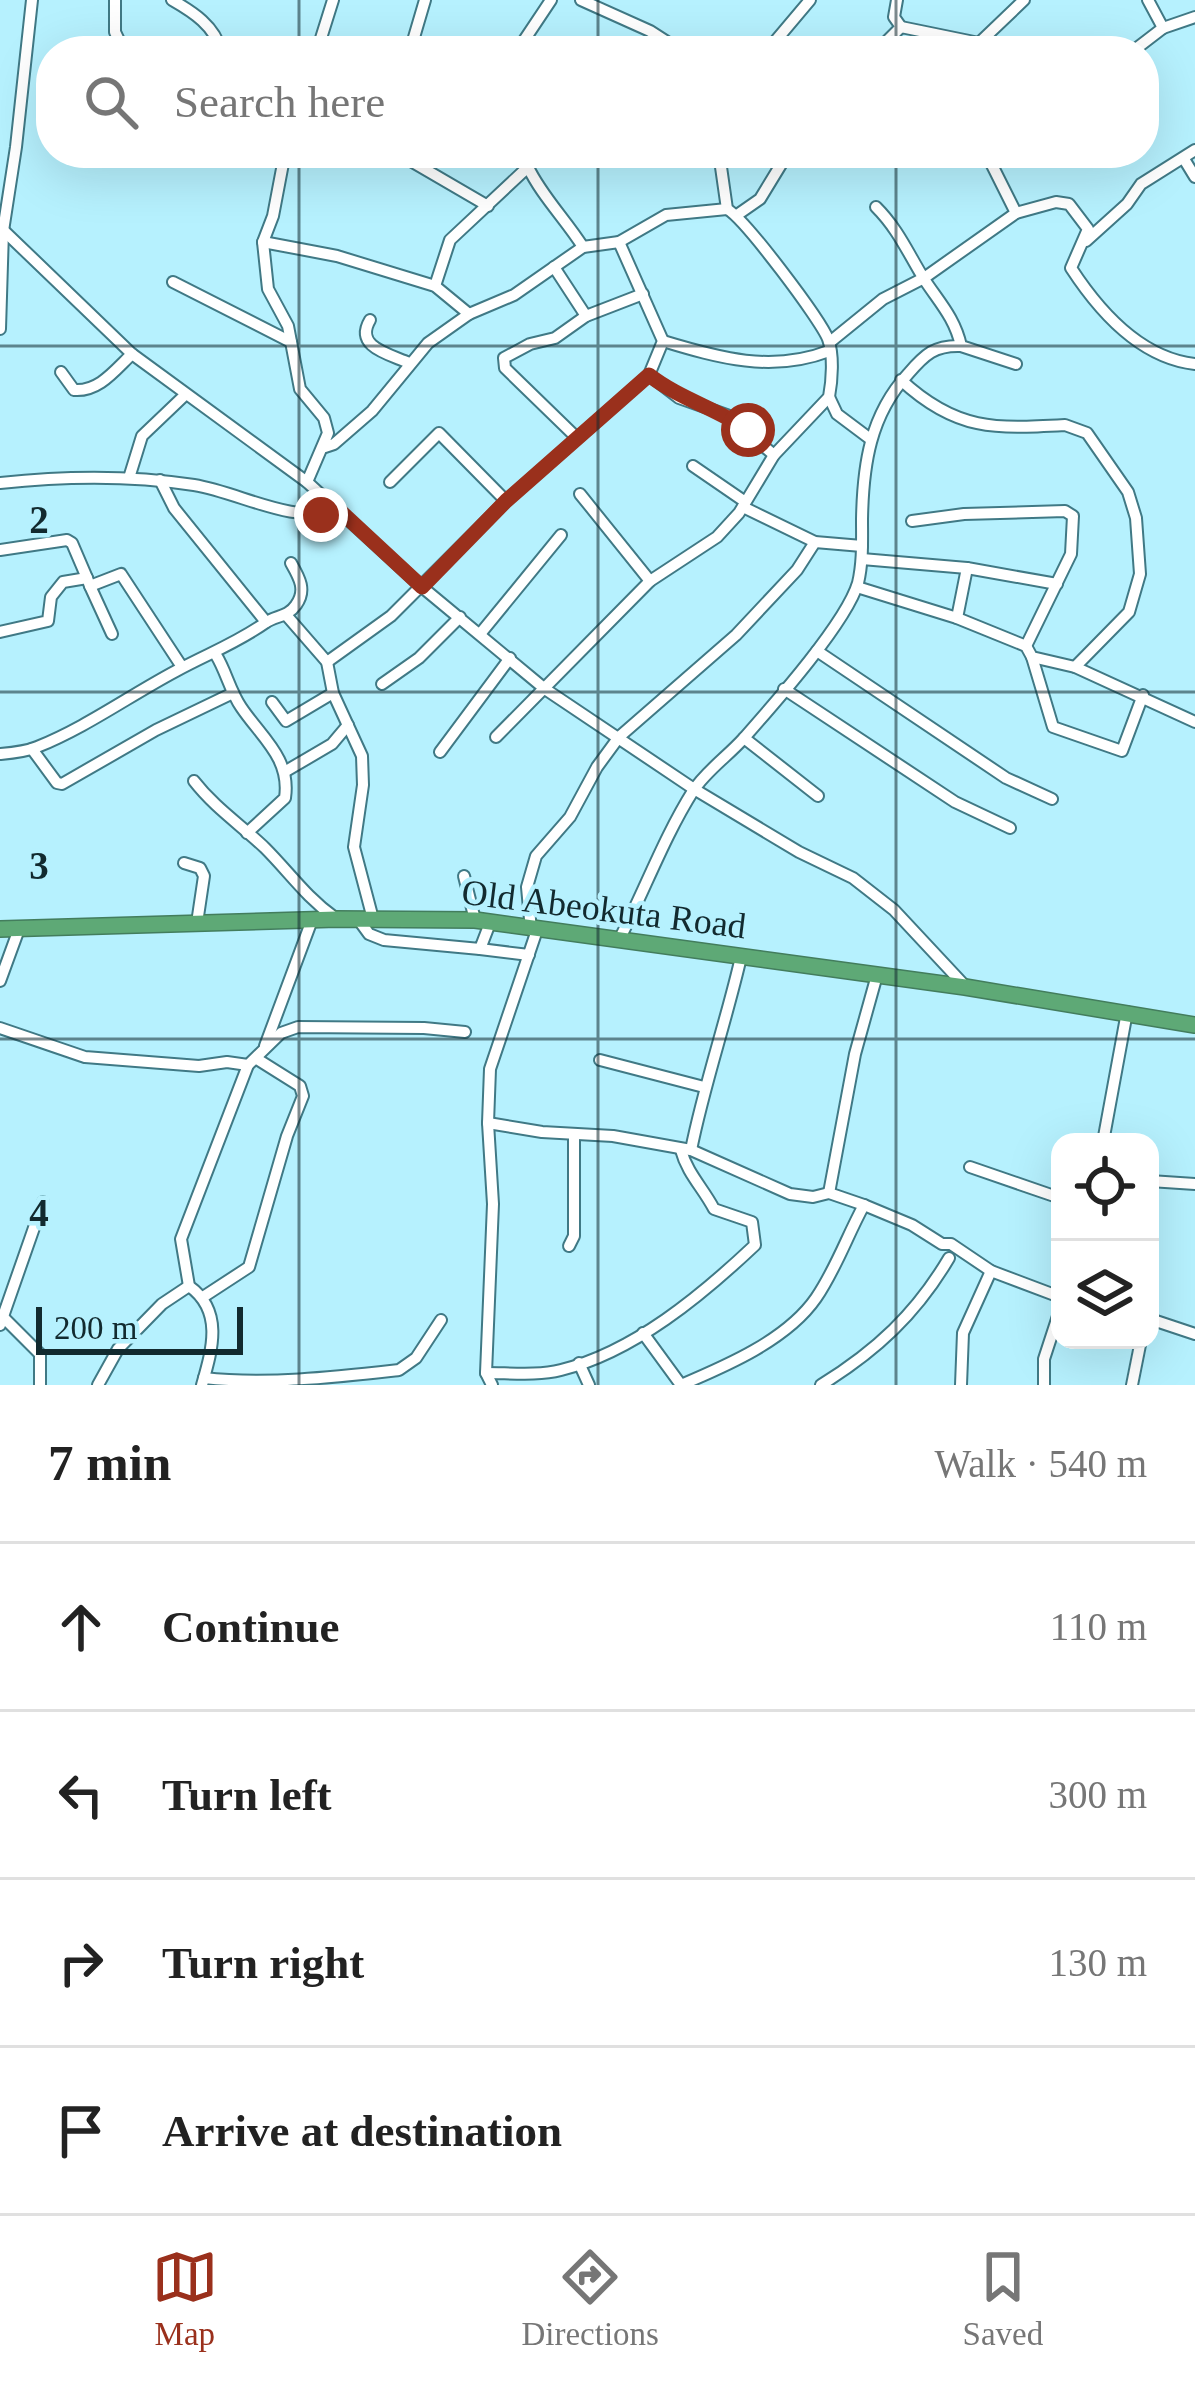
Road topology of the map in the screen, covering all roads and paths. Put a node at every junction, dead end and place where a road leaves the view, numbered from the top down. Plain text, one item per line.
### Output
1 (32, 0) edge
2 (115, 0) edge
3 (172, 0) edge
4 (332, 0) edge
5 (425, 0) edge
6 (551, 0) edge
7 (581, 0) edge
8 (810, 0) edge
9 (897, 0) edge
10 (1024, 0) edge
11 (1148, 0) edge
12 (1195, 16) edge
13 (901, 27) junction
14 (1163, 28) junction
15 (117, 36) edge
16 (214, 36) edge
17 (321, 36) edge
18 (414, 36) edge
19 (527, 36) edge
20 (658, 36) edge
21 (780, 36) edge
22 (892, 36) edge
23 (945, 36) edge
24 (986, 36) edge
25 (1153, 36) edge
26 (1195, 150) edge
27 (1184, 159) junction
28 (282, 168) edge
29 (423, 168) edge
30 (526, 168) edge
31 (529, 168) edge
32 (722, 168) edge
33 (779, 168) edge
34 (994, 168) edge
35 (1195, 177) edge
36 (488, 206) junction
37 (876, 207) dead end
38 (732, 212) junction
39 (1016, 213) junction
40 (2, 229) edge
41 (263, 242) junction
42 (619, 242) junction
43 (584, 247) junction
44 (1079, 248) junction
45 (554, 266) junction
46 (924, 278) junction
47 (173, 282) dead end
48 (435, 286) junction
49 (643, 294) junction
50 (469, 314) junction
51 (586, 316) junction
52 (370, 320) dead end
53 (0, 329) edge
54 (663, 341) junction
55 (291, 342) junction
56 (829, 346) junction
57 (961, 346) junction
58 (132, 354) junction
59 (409, 363) junction
60 (1016, 364) dead end
61 (1195, 364) edge
62 (61, 372) dead end
63 (649, 375) junction
64 (902, 380) junction
65 (184, 395) junction
66 (829, 397) junction
67 (577, 438) junction
68 (869, 438) junction
69 (325, 447) junction
70 (774, 455) junction
71 (693, 466) dead end
72 (129, 478) junction
73 (160, 480) junction
74 (308, 482) junction
75 (390, 482) dead end
76 (0, 483) edge
77 (580, 494) dead end
78 (506, 501) junction
79 (744, 504) junction
80 (338, 509) junction
81 (912, 521) dead end
82 (561, 535) dead end
83 (815, 542) junction
84 (0, 550) edge
85 (862, 552) junction
86 (291, 563) dead end
87 (967, 568) junction
88 (650, 581) junction
89 (88, 582) junction
90 (1057, 584) junction
91 (422, 587) junction
92 (857, 587) junction
93 (287, 616) junction
94 (460, 617) junction
95 (957, 618) junction
96 (266, 622) junction
97 (0, 632) edge
98 (112, 634) dead end
99 (481, 634) junction
100 (817, 651) junction
101 (1029, 651) junction
102 (216, 655) junction
103 (509, 658) junction
104 (327, 662) junction
105 (182, 667) junction
106 (1075, 667) junction
107 (382, 683) dead end
108 (545, 689) junction
109 (784, 689) junction
110 (233, 693) junction
111 (333, 693) junction
112 (1143, 695) junction
113 (272, 702) dead end
114 (1195, 722) edge
115 (348, 725) junction
116 (496, 737) dead end
117 (619, 737) junction
118 (744, 738) junction
119 (32, 749) junction
120 (440, 752) dead end
121 (0, 754) edge
122 (286, 771) junction
123 (194, 781) dead end
124 (694, 789) junction
125 (818, 796) dead end
126 (1052, 800) dead end
127 (1010, 828) dead end
128 (247, 833) junction
129 (184, 863) dead end
130 (464, 876) dead end
131 (337, 919) junction
132 (366, 919) junction
133 (311, 920) junction
134 (483, 921) junction
135 (196, 923) junction
136 (0, 928) edge
137 (19, 929) junction
138 (534, 930) junction
139 (620, 940) junction
140 (480, 949) junction
141 (529, 955) junction
142 (741, 957) junction
143 (877, 975) junction
144 (0, 981) edge
145 (965, 987) junction
146 (1126, 1012) junction
147 (1195, 1025) edge
148 (0, 1028) edge
149 (465, 1032) dead end
150 (257, 1057) junction
151 (601, 1060) dead end
152 (704, 1087) junction
153 (488, 1123) junction
154 (1104, 1133) edge
155 (574, 1134) junction
156 (686, 1150) junction
157 (970, 1166) dead end
158 (1159, 1182) edge
159 (1195, 1184) edge
160 (829, 1193) junction
161 (1051, 1195) edge
162 (44, 1202) dead end
163 (864, 1205) junction
164 (942, 1244) junction
165 (569, 1246) dead end
166 (966, 1256) junction
167 (950, 1258) junction
168 (991, 1271) junction
169 (189, 1286) junction
170 (1051, 1294) edge
171 (203, 1297) junction
172 (442, 1320) dead end
173 (2, 1321) edge
174 (1159, 1322) edge
175 (644, 1334) junction
176 (1195, 1334) edge
177 (1051, 1338) edge
178 (1139, 1349) edge
179 (579, 1363) junction
180 (489, 1379) edge
181 (203, 1382) edge
182 (103, 1384) edge
183 (40, 1385) edge
184 (590, 1385) edge
185 (681, 1385) edge
186 (820, 1385) edge
187 (961, 1385) edge
188 (1044, 1385) edge
189 (1132, 1385) edge

1 - 40 street
2 - 15 street
3 - 16 street
4 - 17 street
5 - 18 street
6 - 19 street
7 - 20 street
8 - 21 street
9 - 13 street
10 - 24 street
11 - 14 street
12 - 14 street
13 - 22 street
13 - 23 street
14 - 25 street
26 - 27 street
27 - 35 street
27 - 44 street
28 - 41 street
29 - 36 street
30 - 36 street
31 - 43 street
32 - 38 street
33 - 38 street
34 - 39 street
36 - 48 street
37 - 46 street
38 - 42 street
38 - 56 street
39 - 44 street
39 - 46 street
40 - 53 street
40 - 58 street
41 - 48 street
41 - 55 street
42 - 43 street
42 - 49 street
43 - 45 street
44 - 61 street
45 - 50 street
45 - 51 street
46 - 56 street
46 - 57 street
47 - 55 street
48 - 50 street
49 - 51 street
49 - 54 street
50 - 59 street
51 - 67 street
52 - 59 street
54 - 56 street
54 - 63 street
55 - 69 street
56 - 66 street
57 - 60 street
57 - 64 street
58 - 62 street
58 - 65 street
59 - 69 street
63 - 67 street
63 - 70 street
64 - 68 street
64 - 106 street
65 - 72 street
65 - 74 street
66 - 68 street
66 - 70 street
67 - 78 street
68 - 85 street
69 - 74 street
70 - 79 street
71 - 79 street
72 - 73 street
72 - 76 street
73 - 80 street
73 - 96 street
74 - 80 street
75 - 78 street
77 - 88 street
78 - 91 street
79 - 83 street
79 - 88 street
80 - 91 street
81 - 90 street
82 - 99 street
83 - 85 street
83 - 117 street
84 - 89 street
85 - 87 street
85 - 92 street
86 - 93 street
87 - 90 street
87 - 95 street
88 - 108 street
89 - 97 street
89 - 98 street
89 - 105 street
90 - 101 street
91 - 94 street
91 - 104 street
92 - 95 street
92 - 100 street
93 - 96 street
93 - 104 street
94 - 99 street
94 - 107 street
95 - 101 street
96 - 102 street
99 - 103 street
100 - 109 street
100 - 126 street
101 - 106 street
101 - 112 street
102 - 105 street
102 - 110 street
103 - 108 street
103 - 120 street
104 - 111 street
105 - 119 street
106 - 112 street
108 - 116 street
108 - 117 street
109 - 118 street
109 - 127 street
110 - 119 street
110 - 122 street
111 - 113 street
111 - 115 street
112 - 114 street
115 - 122 street
115 - 132 street
117 - 124 street
117 - 138 street
118 - 124 street
118 - 125 street
119 - 121 street
122 - 128 street
123 - 128 street
124 - 139 street
124 - 145 street
128 - 131 street
129 - 135 street
130 - 134 street
131 - 132 highway, Old Abeokuta Road
131 - 133 highway, Old Abeokuta Road
132 - 134 highway, Old Abeokuta Road
132 - 140 street
133 - 135 highway, Old Abeokuta Road
133 - 150 street
134 - 138 highway, Old Abeokuta Road
134 - 140 street
135 - 137 highway, Old Abeokuta Road
136 - 137 highway, Old Abeokuta Road
137 - 144 street
138 - 139 highway, Old Abeokuta Road
138 - 141 street
139 - 142 highway, Old Abeokuta Road
140 - 141 street
141 - 153 street
142 - 143 highway, Old Abeokuta Road
142 - 152 street
143 - 145 highway, Old Abeokuta Road
143 - 160 street
145 - 146 highway, Old Abeokuta Road
146 - 147 highway, Old Abeokuta Road
146 - 154 street
148 - 150 street
149 - 150 street
150 - 169 street
150 - 171 street
151 - 152 street
152 - 156 street
153 - 155 street
153 - 180 street
155 - 156 street
155 - 165 street
156 - 160 street
156 - 175 street
157 - 161 street
158 - 159 street
160 - 163 street
162 - 173 street
163 - 164 street
163 - 185 street
164 - 166 street
164 - 167 street
166 - 167 street
166 - 168 street
167 - 186 street
168 - 170 street
168 - 187 street
169 - 171 street
169 - 182 street
171 - 181 street
172 - 181 street
173 - 183 street
174 - 176 street
175 - 179 street
175 - 185 street
177 - 188 street
178 - 189 street
179 - 180 street
179 - 184 street

